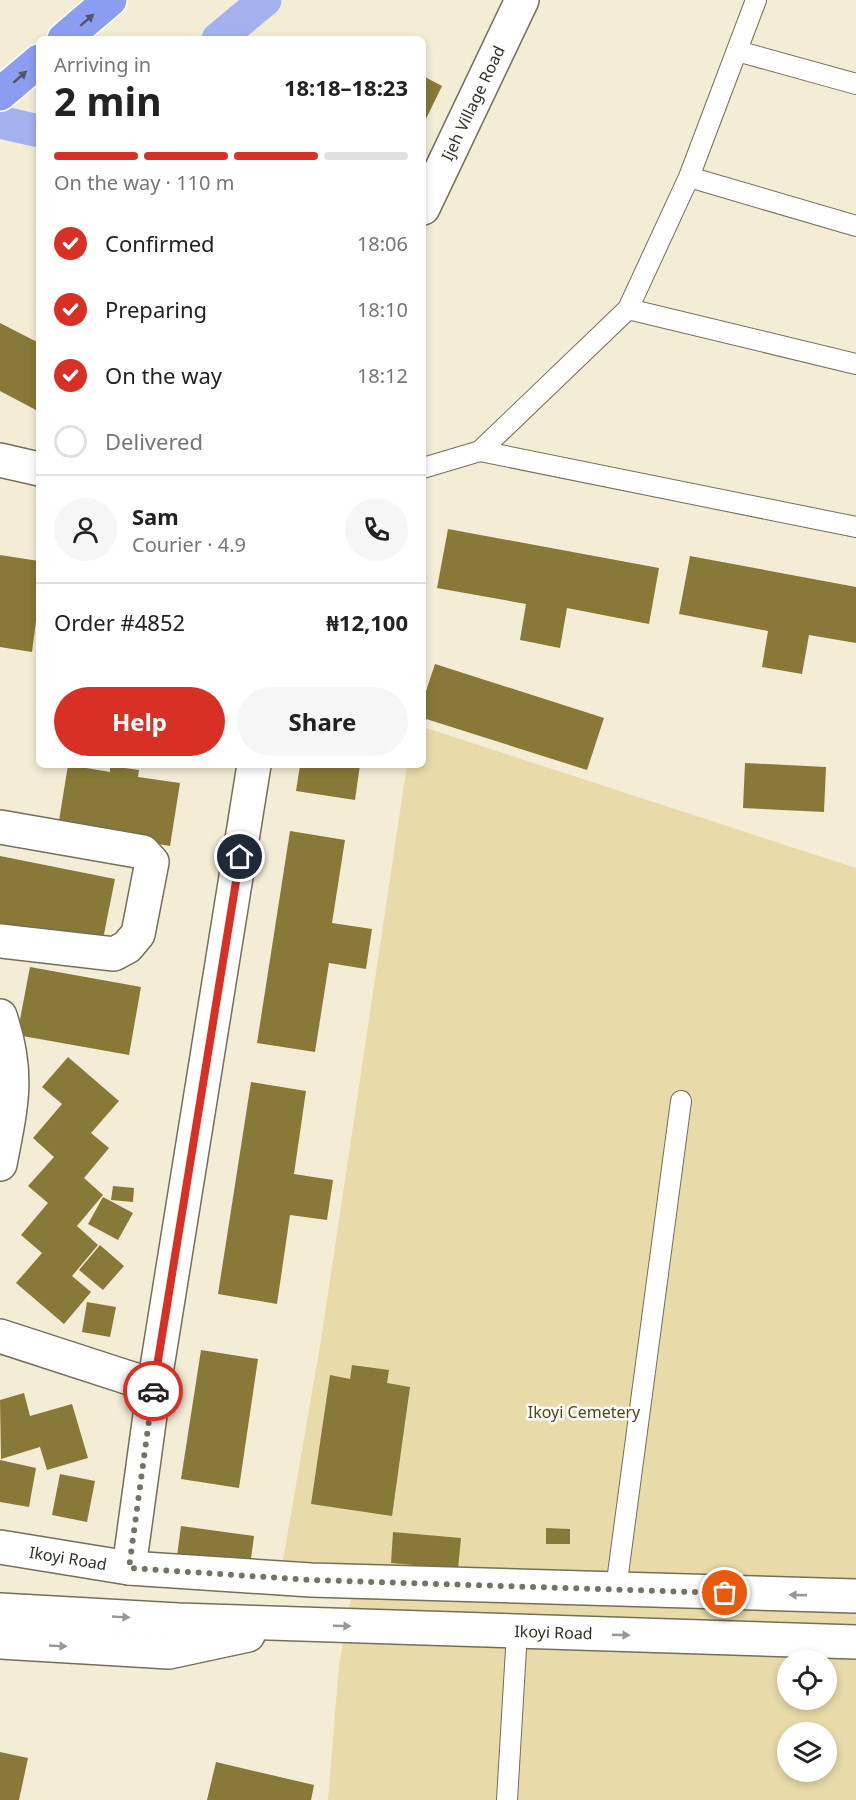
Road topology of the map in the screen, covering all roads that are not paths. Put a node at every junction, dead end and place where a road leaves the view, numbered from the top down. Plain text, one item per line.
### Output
1 (110, 0) edge
2 (522, 0) edge
3 (756, 0) edge
4 (68, 36) edge
5 (736, 51) junction
6 (36, 64) edge
7 (856, 84) edge
8 (0, 94) edge
9 (689, 177) junction
10 (426, 202) edge
11 (856, 225) edge
12 (628, 309) junction
13 (856, 364) edge
14 (480, 451) junction
15 (0, 460) edge
16 (426, 467) edge
17 (36, 468) edge
18 (856, 527) edge
19 (255, 768) edge
20 (0, 827) edge
21 (0, 941) edge
22 (0, 1017) edge
23 (681, 1101) dead end
24 (0, 1164) edge
25 (0, 1336) edge
26 (153, 1386) junction
27 (0, 1547) edge
28 (129, 1568) junction
29 (616, 1589) junction
30 (856, 1596) edge
31 (0, 1610) edge
32 (295, 1624) junction
33 (517, 1632) junction
34 (0, 1642) edge
35 (856, 1642) edge
36 (507, 1800) edge

4 -> 1 highway
2 - 10 main road, Ijeh Village Road
3 - 5 lane
5 - 7 lane
5 - 9 lane
8 -> 6 highway
9 - 11 lane
9 - 12 lane
12 - 13 lane
12 - 14 lane
14 - 16 lane
14 - 18 lane
15 - 17 main road
19 - 26 main road
20 - 21 main road
22 - 24 main road
23 - 29 lane
25 - 26 main road
26 - 28 main road
27 - 28 main road, Ikoyi Road
28 - 29 main road, Ikoyi Road
30 -> 29 main road, Ikoyi Road
31 -> 32 main road, Ikoyi Road
32 -> 33 main road, Ikoyi Road
34 -> 32 main road
33 -> 35 main road, Ikoyi Road
33 - 36 lane

